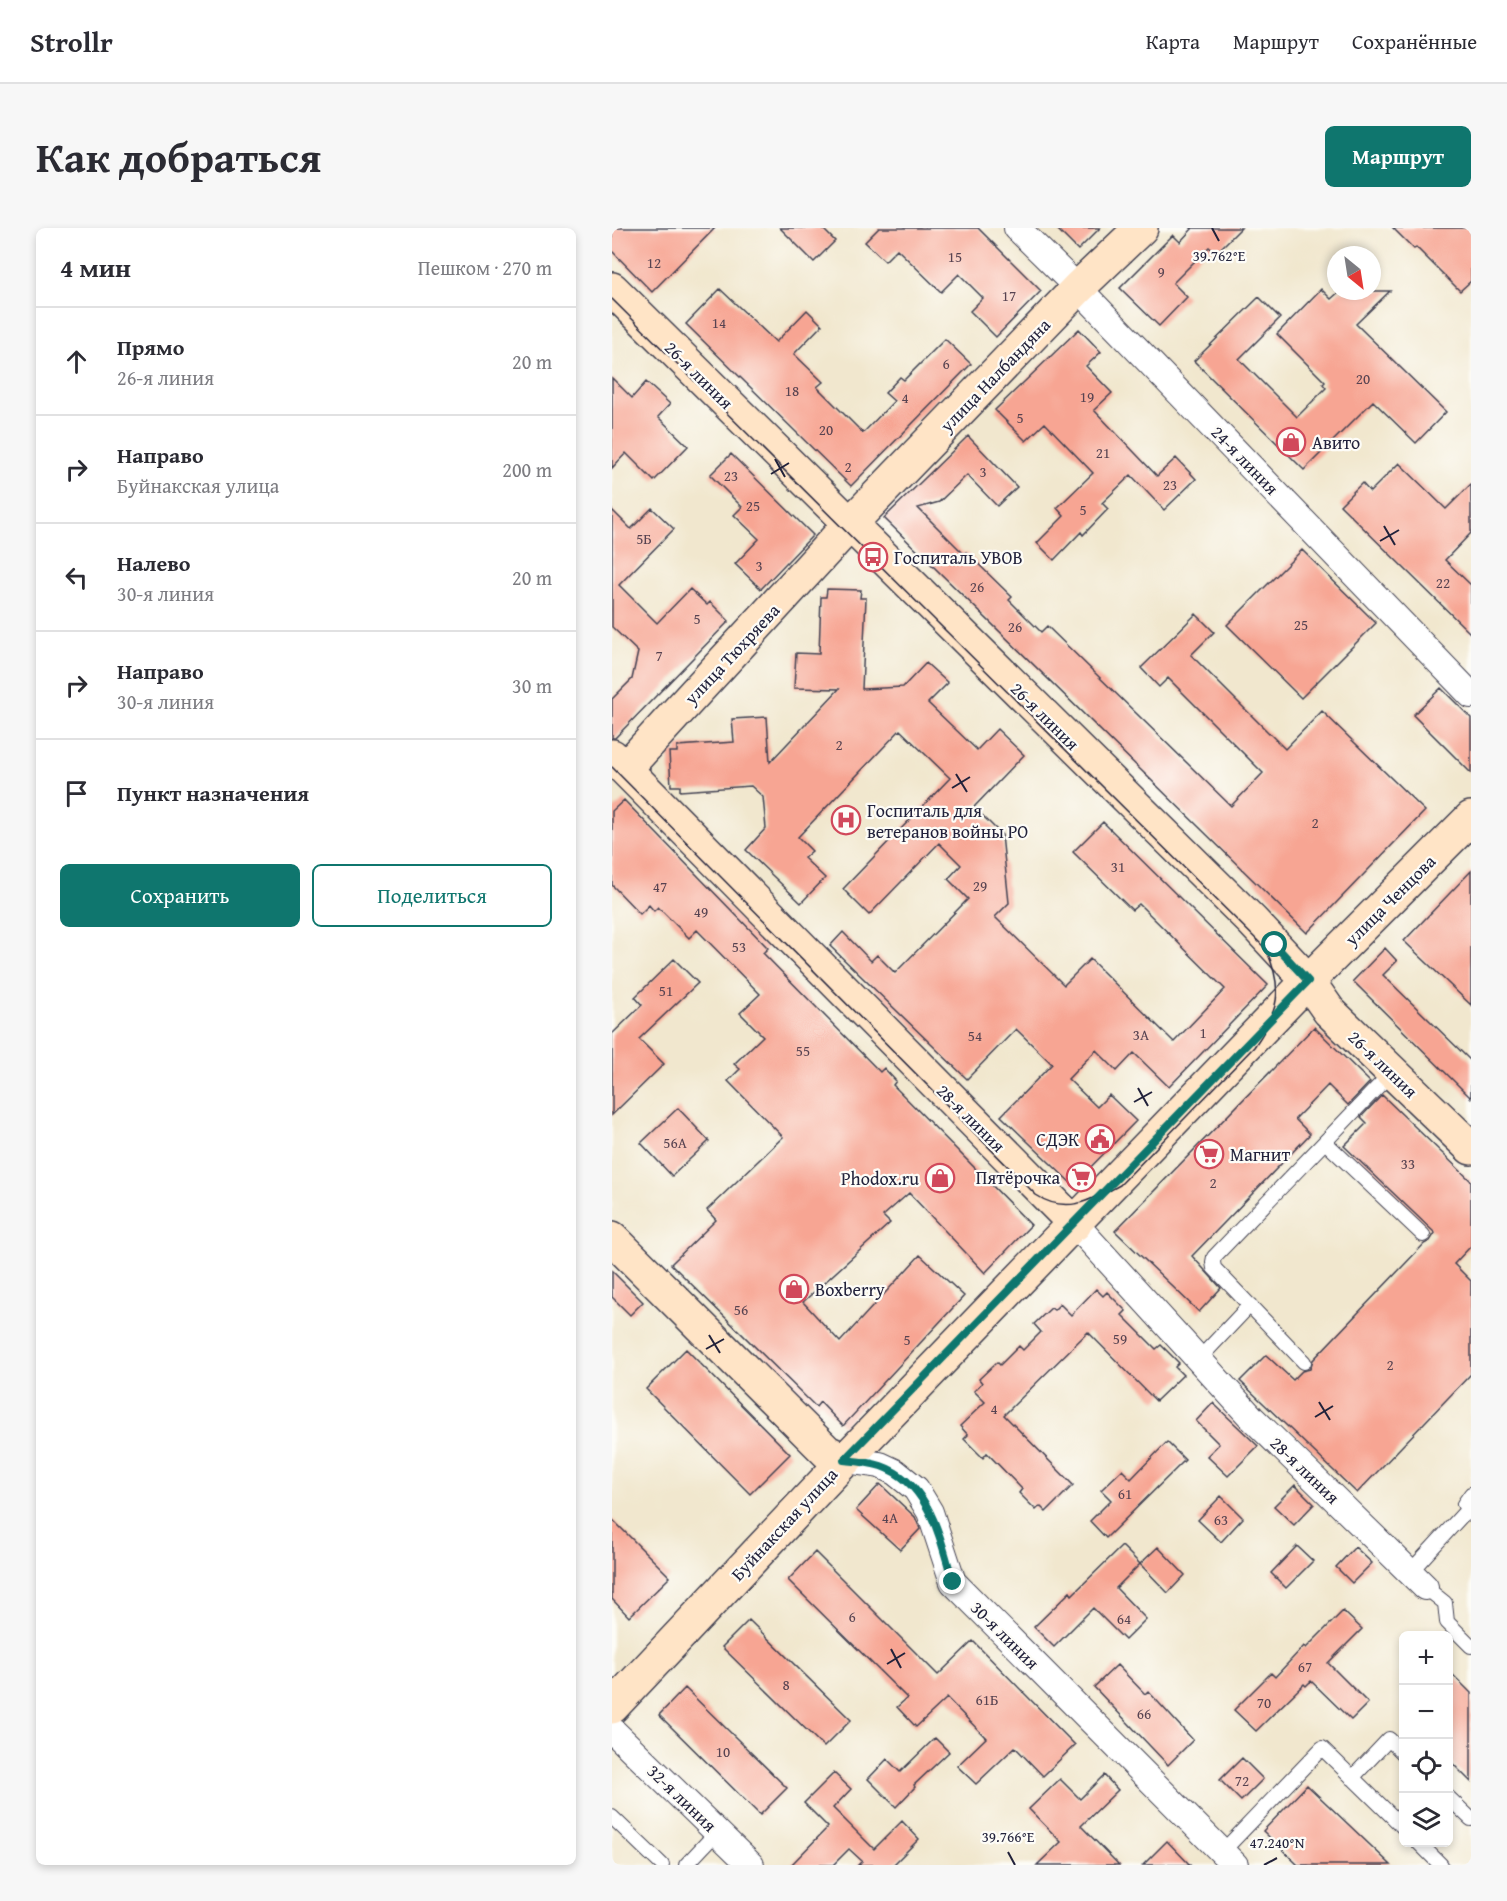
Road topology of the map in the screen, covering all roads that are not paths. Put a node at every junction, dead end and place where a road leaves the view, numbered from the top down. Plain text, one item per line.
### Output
1 (1017, 228) edge
2 (1141, 228) edge
3 (1078, 288) junction
4 (612, 289) edge
5 (850, 524) junction
6 (1471, 694) edge
7 (616, 770) edge
8 (1471, 818) edge
9 (1308, 981) junction
10 (1392, 1072) junction
11 (1325, 1142) junction
12 (1471, 1148) edge
13 (1075, 1224) junction
14 (1423, 1235) dead end
15 (612, 1238) edge
16 (1250, 1305) junction
17 (1198, 1360) junction
18 (1304, 1362) dead end
19 (844, 1460) junction
20 (1471, 1494) edge
21 (1469, 1512) edge
22 (1418, 1580) junction
23 (1471, 1646) edge
24 (612, 1707) edge
25 (612, 1730) edge
26 (1399, 1749) edge
27 (1352, 1778) junction
28 (1453, 1801) edge
29 (612, 1817) edge
30 (1471, 1819) edge
31 (1399, 1823) edge
32 (717, 1832) junction
33 (1423, 1847) edge
34 (1229, 1858) edge
35 (662, 1865) edge
36 (686, 1865) edge
37 (751, 1865) edge
38 (1441, 1865) edge

1 - 3 street, 24-я линия
2 - 3 street, улица Налбандяна
3 - 5 street, улица Налбандяна
3 - 6 street, 24-я линия
4 - 5 street, 26-я линия
5 - 7 street, улица Тюхряева
5 - 9 street, 26-я линия
7 - 13 street, 28-я линия
8 - 9 street, улица Ченцова
9 - 10 street, 26-я линия
9 - 13 street, Буйнакская улица
10 - 11 lane
10 - 12 street, 26-я линия
11 - 14 lane
11 - 16 lane
13 - 17 street, 28-я линия
13 - 19 street, Буйнакская улица
15 - 19 street, 30-я линия
16 - 17 lane
16 - 18 lane
17 - 22 street, 28-я линия
19 - 24 street, Буйнакская улица
19 - 34 street, 30-я линия
20 - 21 lane
21 - 22 lane
22 - 23 lane
25 - 32 street, 32-я линия
26 - 27 lane
27 - 31 lane
27 - 34 lane
28 - 30 lane
29 - 35 lane
32 - 36 lane
32 - 37 street, 32-я линия
33 - 38 lane

